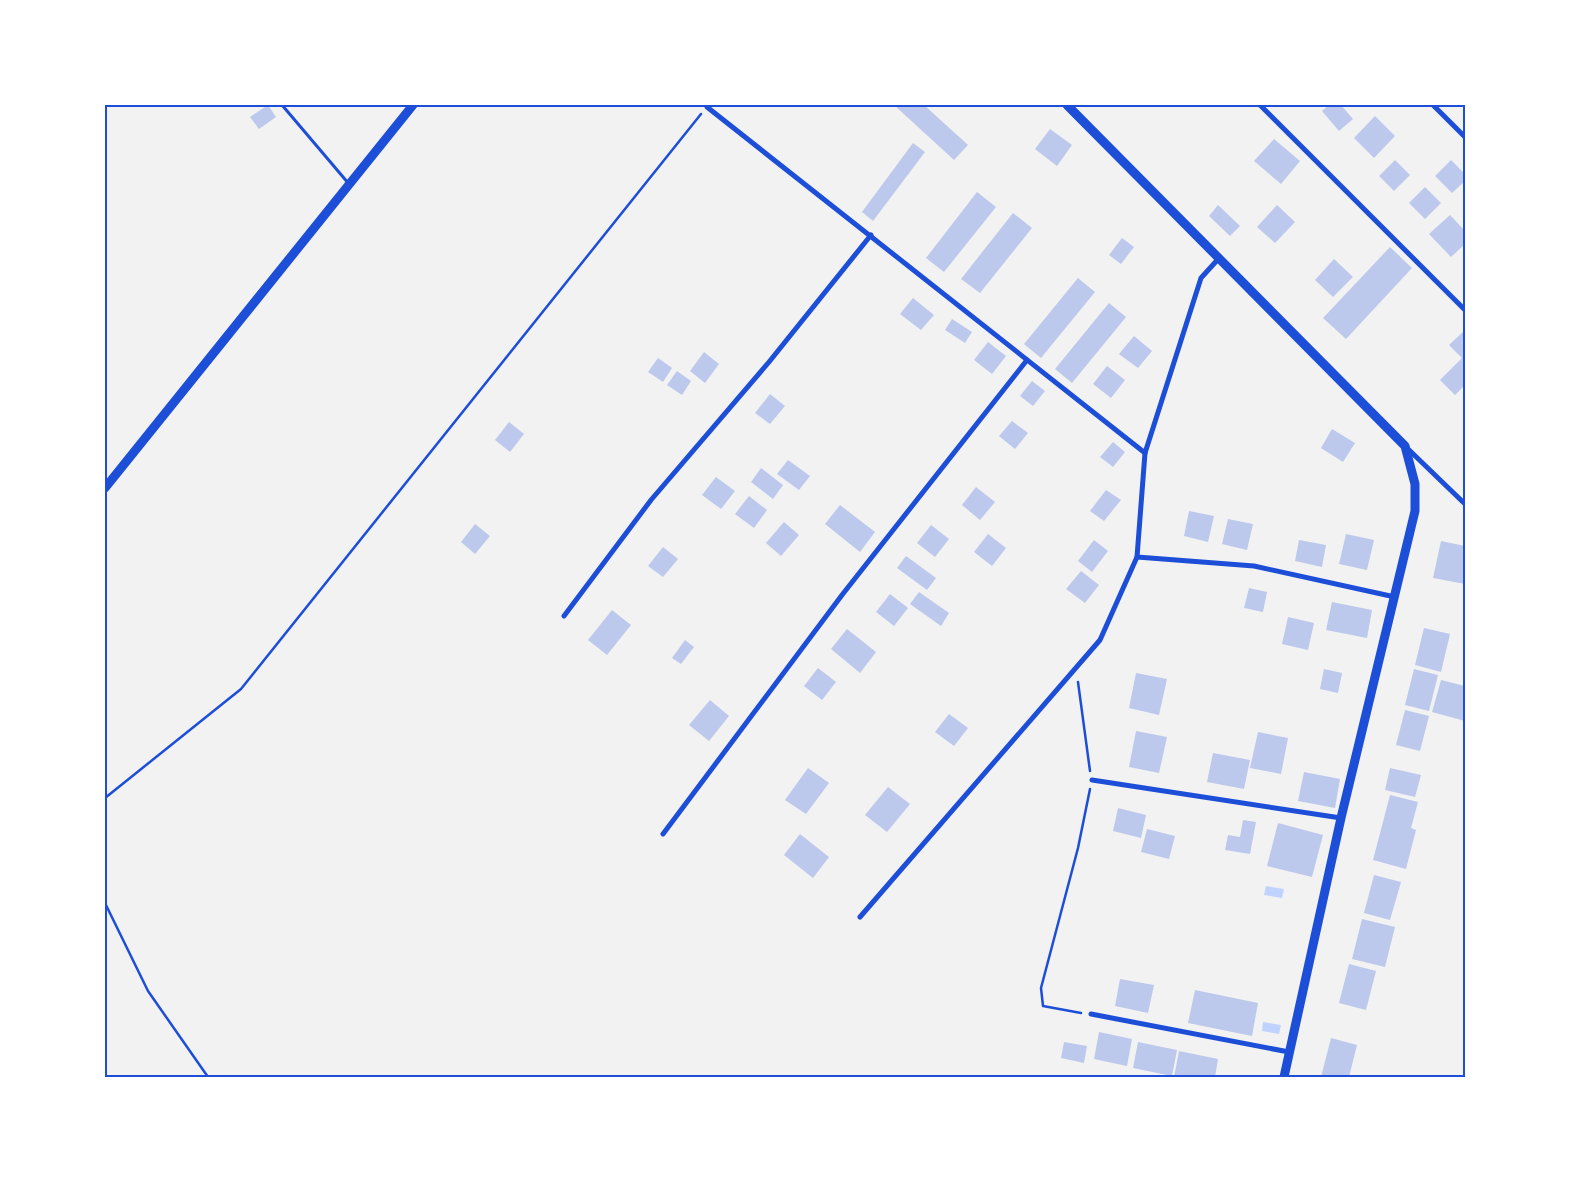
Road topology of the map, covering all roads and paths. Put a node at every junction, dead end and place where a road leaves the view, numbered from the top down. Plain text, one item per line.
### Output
1 (282, 105) edge
2 (413, 105) edge
3 (1067, 105) edge
4 (1260, 105) edge
5 (1433, 105) edge
6 (707, 107) joint
7 (1465, 137) edge
8 (349, 185) junction
9 (871, 236) junction
10 (1220, 257) junction
11 (1465, 310) edge
12 (1027, 360) junction
13 (1405, 446) junction
14 (1145, 453) junction
15 (105, 488) edge
16 (1465, 504) edge
17 (1137, 557) junction
18 (1395, 598) junction
19 (564, 616) dead end
20 (1076, 669) junction
21 (1092, 780) junction
22 (105, 798) edge
23 (1341, 818) junction
24 (663, 834) dead end
25 (105, 903) edge
26 (860, 917) dead end
27 (1091, 1014) joint
28 (1290, 1052) junction
29 (208, 1077) edge
30 (1284, 1077) edge

1 - 8 lane
2 - 8 main road
3 - 10 main road
4 - 11 street
5 - 7 street
6 - 9 street
6 - 22 path
8 - 15 main road
9 - 12 street
9 - 19 street
10 - 13 main road
10 - 14 street
12 - 14 street
12 - 24 street
13 - 16 street
13 - 18 main road
14 - 17 street
17 - 18 street
17 - 20 street
18 - 23 main road
20 - 21 path
20 - 26 street
21 - 23 street
21 - 27 path
23 - 28 main road
25 - 29 path
27 - 28 street
28 - 30 main road

